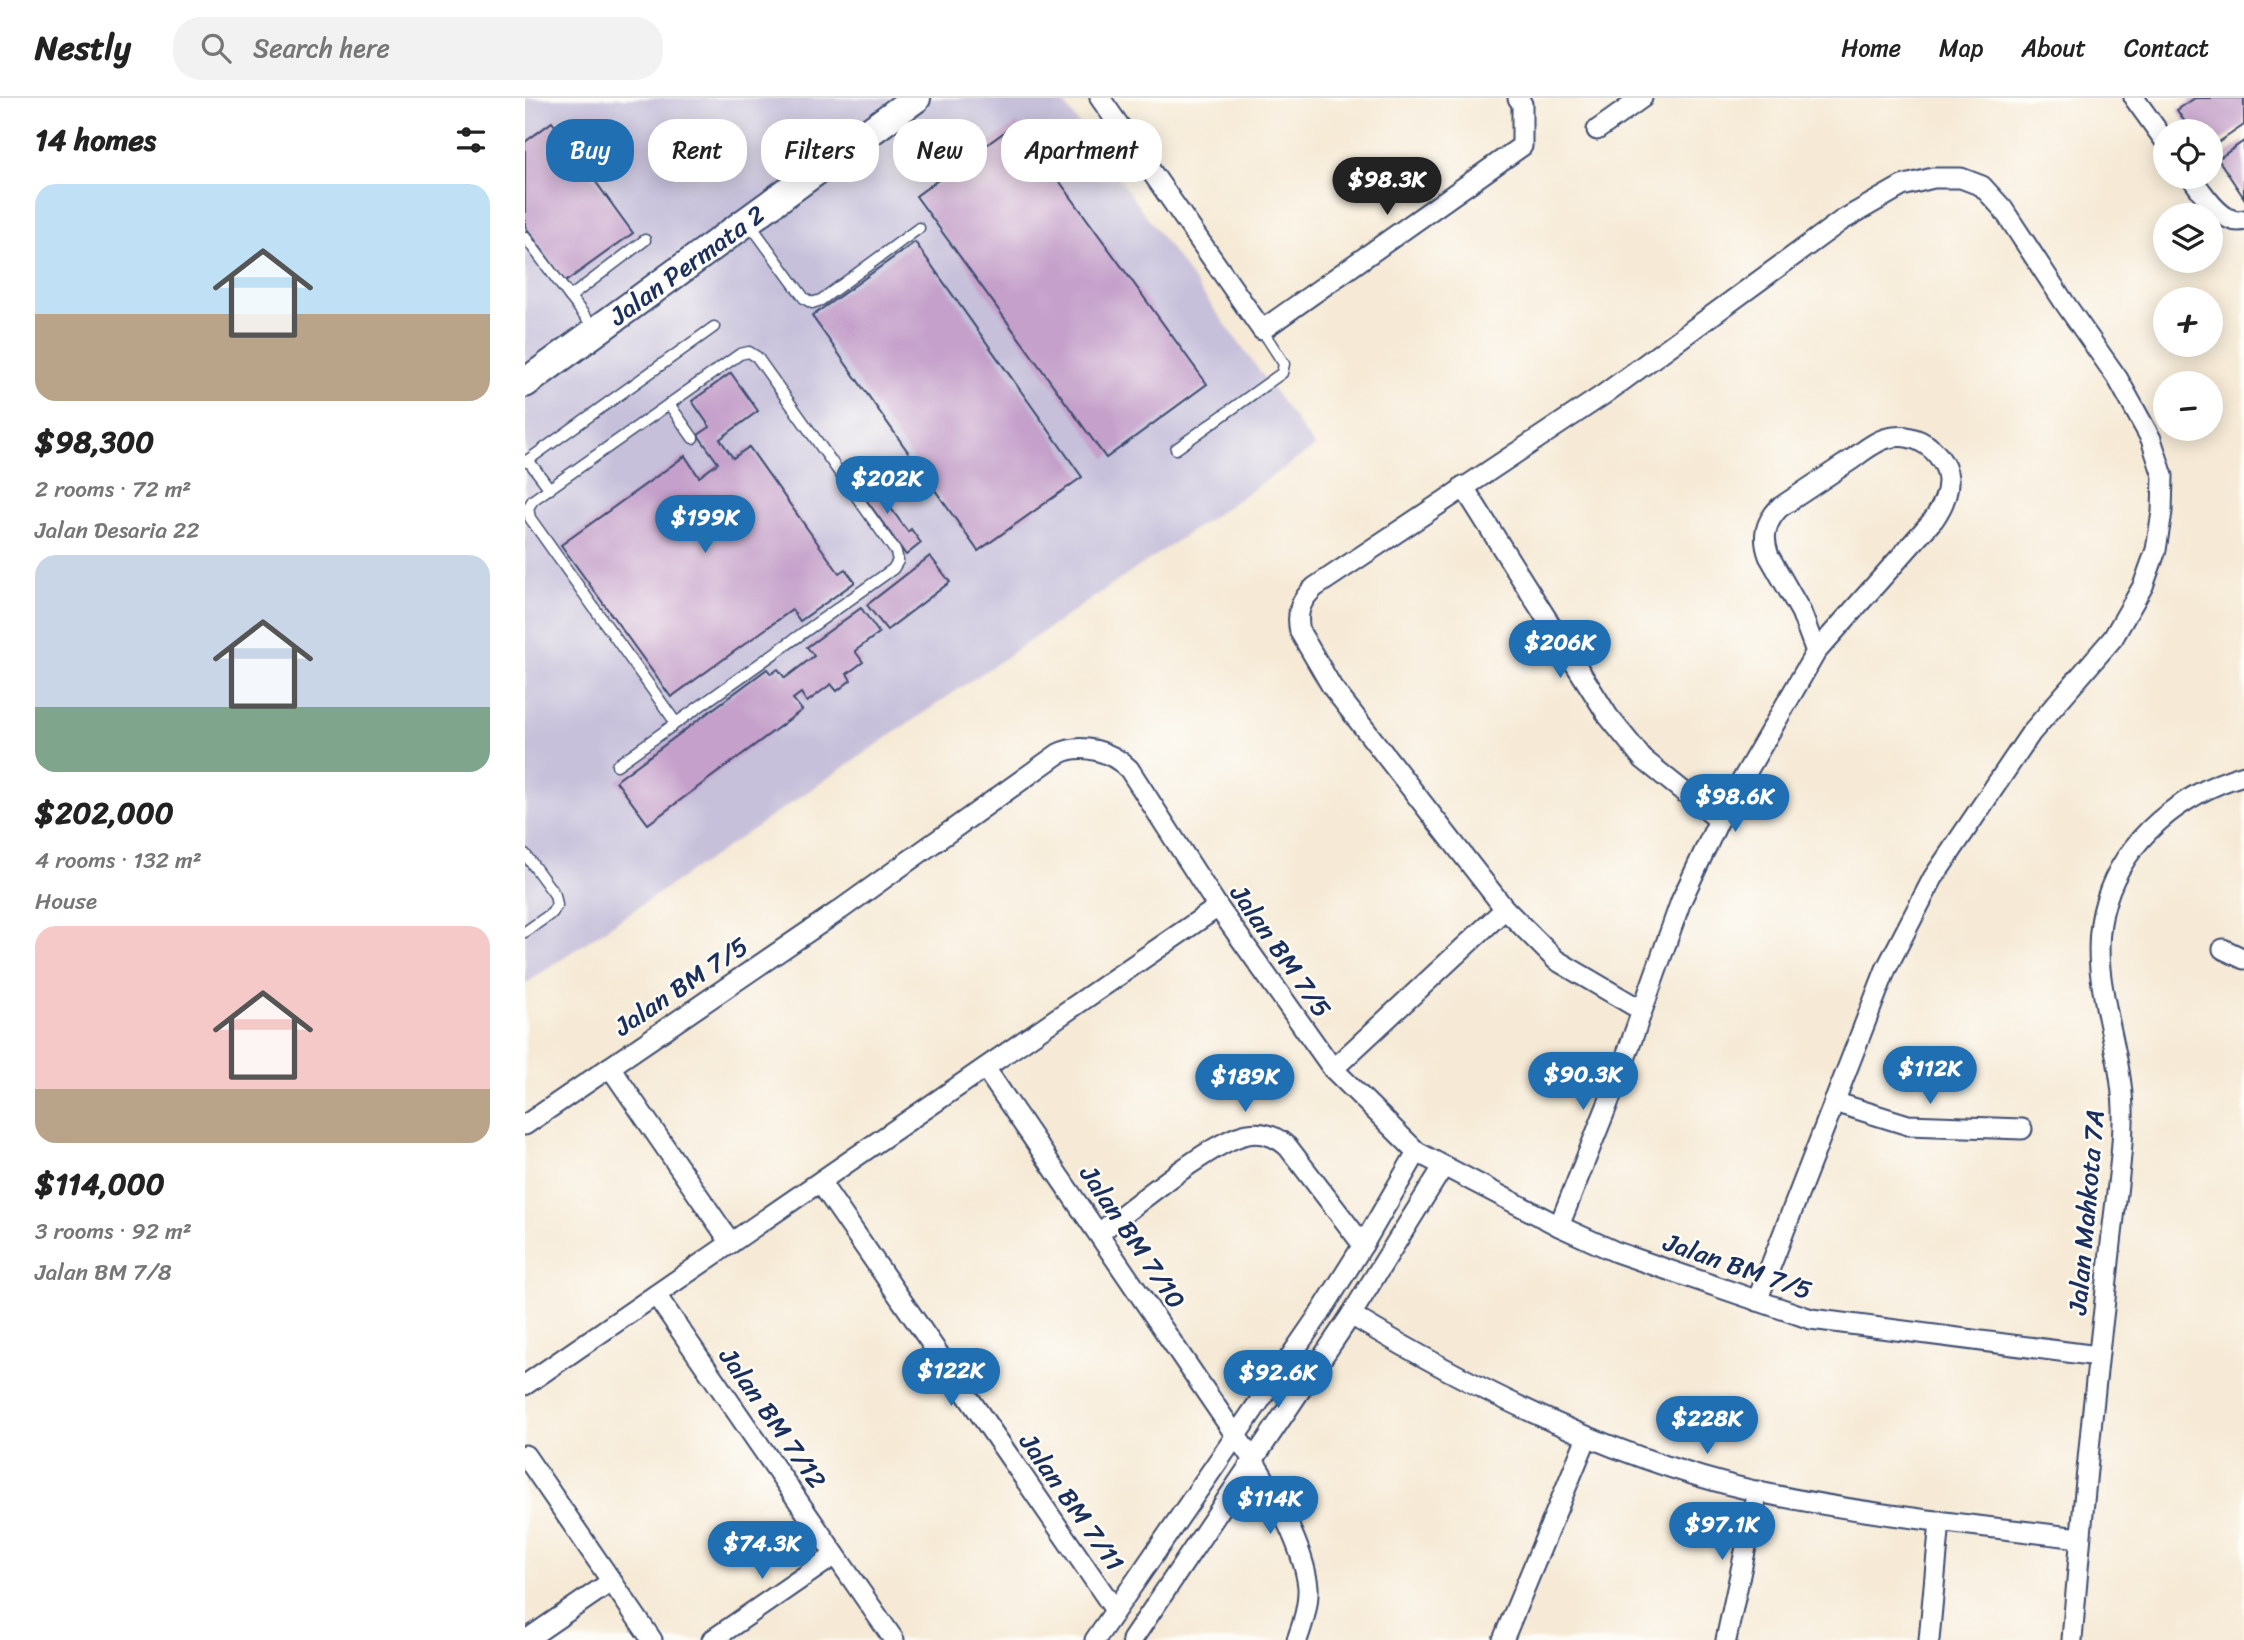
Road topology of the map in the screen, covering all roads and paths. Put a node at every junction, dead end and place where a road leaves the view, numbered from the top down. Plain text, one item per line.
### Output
1 (916, 98) edge
2 (1100, 98) edge
3 (1518, 98) edge
4 (1641, 98) edge
5 (2139, 100) edge
6 (2153, 122) edge
7 (1597, 130) dead end
8 (2201, 189) edge
9 (2244, 220) edge
10 (747, 221) junction
11 (919, 228) dead end
12 (525, 237) edge
13 (646, 240) dead end
14 (570, 298) junction
15 (714, 327) dead end
16 (1262, 330) junction
17 (597, 331) junction
18 (525, 383) edge
19 (669, 404) junction
20 (693, 438) dead end
21 (1176, 449) dead end
22 (526, 461) edge
23 (1463, 486) junction
24 (550, 489) junction
25 (1816, 652) junction
26 (676, 723) junction
27 (617, 765) dead end
28 (2244, 775) edge
29 (1719, 820) junction
30 (525, 854) edge
31 (1219, 907) junction
32 (1504, 909) junction
33 (525, 932) edge
34 (2223, 949) dead end
35 (2244, 959) edge
36 (1641, 1010) junction
37 (610, 1067) junction
38 (985, 1068) junction
39 (1333, 1069) junction
40 (1835, 1102) junction
41 (525, 1125) edge
42 (2022, 1129) dead end
43 (1417, 1152) junction
44 (1443, 1167) junction
45 (820, 1182) junction
46 (1559, 1226) junction
47 (1099, 1233) junction
48 (731, 1243) junction
49 (1363, 1245) junction
50 (656, 1295) junction
51 (1757, 1301) junction
52 (1351, 1315) junction
53 (2098, 1356) junction
54 (525, 1385) edge
55 (1235, 1436) junction
56 (1587, 1437) junction
57 (525, 1455) edge
58 (1254, 1459) junction
59 (1758, 1492) junction
60 (1940, 1521) junction
61 (2080, 1538) junction
62 (835, 1555) junction
63 (612, 1581) junction
64 (1115, 1610) junction
65 (526, 1640) edge
66 (652, 1640) edge
67 (712, 1640) edge
68 (894, 1640) edge
69 (1095, 1640) edge
70 (1132, 1640) edge
71 (1297, 1640) edge
72 (1503, 1640) edge
73 (1726, 1640) edge
74 (1929, 1640) edge
75 (2072, 1640) edge

1 - 10 street, Jalan Permata 2
2 - 16 street
3 - 16 street
4 - 7 street
5 - 6 street
8 - 9 street
10 - 11 lane
10 - 17 street, Jalan Permata 2
12 - 14 lane
13 - 14 lane
14 - 17 lane
15 - 22 lane
16 - 21 lane
17 - 18 street, Jalan Permata 2
19 - 20 lane
19 - 24 lane
19 - 26 lane
22 - 24 lane
23 - 29 street
23 - 32 street
23 - 40 street
24 - 26 lane
25 - 25 street
25 - 29 street
26 - 27 lane
28 - 53 street, Jalan Mahkota 7A
29 - 36 street
30 - 33 lane
31 - 37 street, Jalan BM 7/5
31 - 38 street
31 - 39 street, Jalan BM 7/5
32 - 36 street
32 - 39 street
34 - 35 street
36 - 46 street
37 - 41 street, Jalan BM 7/5
37 - 48 street
38 - 45 street
38 - 47 street, Jalan BM 7/10
39 - 43 street, Jalan BM 7/5
40 - 42 street
40 - 51 street
43 - 44 street, Jalan BM 7/5
43 - 49 street
44 - 46 street, Jalan BM 7/5
44 - 52 street
45 - 48 street
45 - 64 street, Jalan BM 7/11
46 - 51 street, Jalan BM 7/5
47 - 49 street
47 - 55 street, Jalan BM 7/10
48 - 50 street
49 - 55 street
50 - 54 street
50 - 62 street, Jalan BM 7/12
51 - 53 street, Jalan BM 7/5
52 - 56 street
52 - 58 street
53 - 61 street, Jalan Mahkota 7A
55 - 58 street, Jalan BM 7/10
55 - 64 street
56 - 59 street
56 - 72 street
57 - 63 street
58 - 70 street
58 - 71 street, Jalan BM 7/10
59 - 60 street
59 - 73 street
60 - 61 street
60 - 74 street
61 - 75 street, Jalan Mahkota 7A
62 - 67 street
62 - 68 street, Jalan BM 7/12
63 - 65 street
63 - 66 street
64 - 69 street

